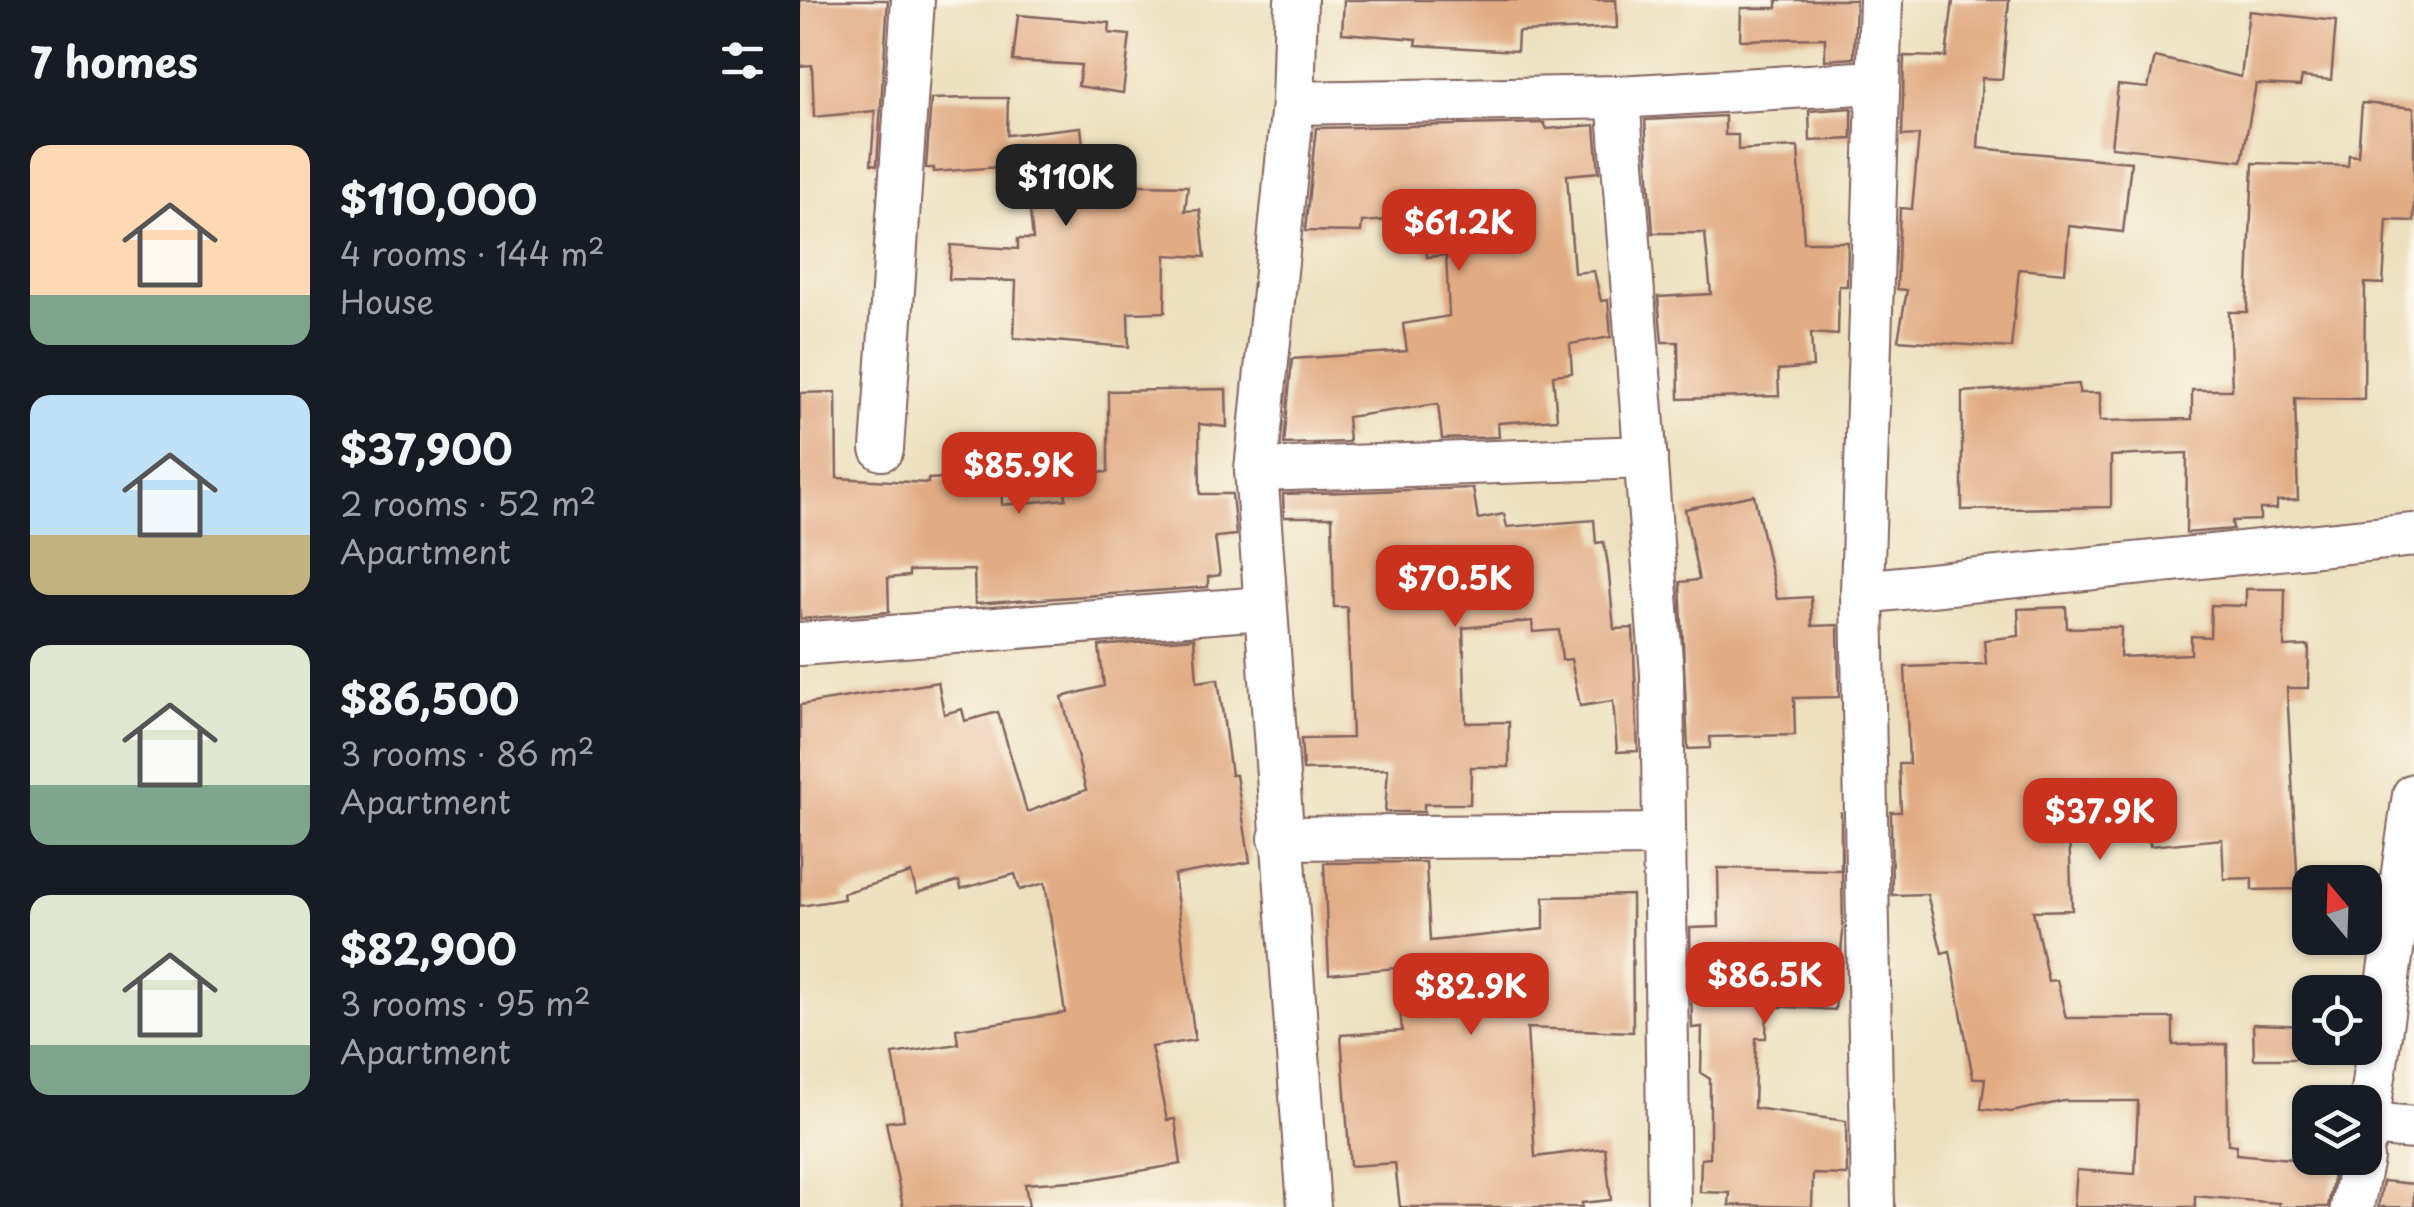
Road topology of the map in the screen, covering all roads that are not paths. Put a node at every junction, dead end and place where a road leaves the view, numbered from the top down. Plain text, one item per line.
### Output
1 (913, 0) edge
2 (1296, 0) edge
3 (1881, 0) edge
4 (1877, 82) junction
5 (1618, 97) junction
6 (1293, 102) junction
7 (882, 449) dead end
8 (1646, 457) junction
9 (1256, 470) junction
10 (2414, 535) edge
11 (1862, 592) junction
12 (1263, 608) junction
13 (800, 644) edge
14 (2414, 796) edge
15 (1664, 835) junction
16 (1280, 838) junction
17 (2373, 1085) edge
18 (2414, 1128) edge
19 (2382, 1136) edge
20 (2358, 1175) edge
21 (1309, 1207) edge
22 (1668, 1207) edge
23 (1873, 1207) edge
24 (2352, 1207) edge

1 - 7 street
2 - 6 street
3 - 4 street
4 - 5 street
4 - 11 street
5 - 6 street
5 - 8 street
6 - 9 street
8 - 9 street
8 - 15 street
9 - 12 street
10 - 11 street
11 - 23 street
12 - 13 street
12 - 16 street
14 - 17 street
15 - 16 street
15 - 22 street
16 - 21 street
18 - 19 street
20 - 24 street

